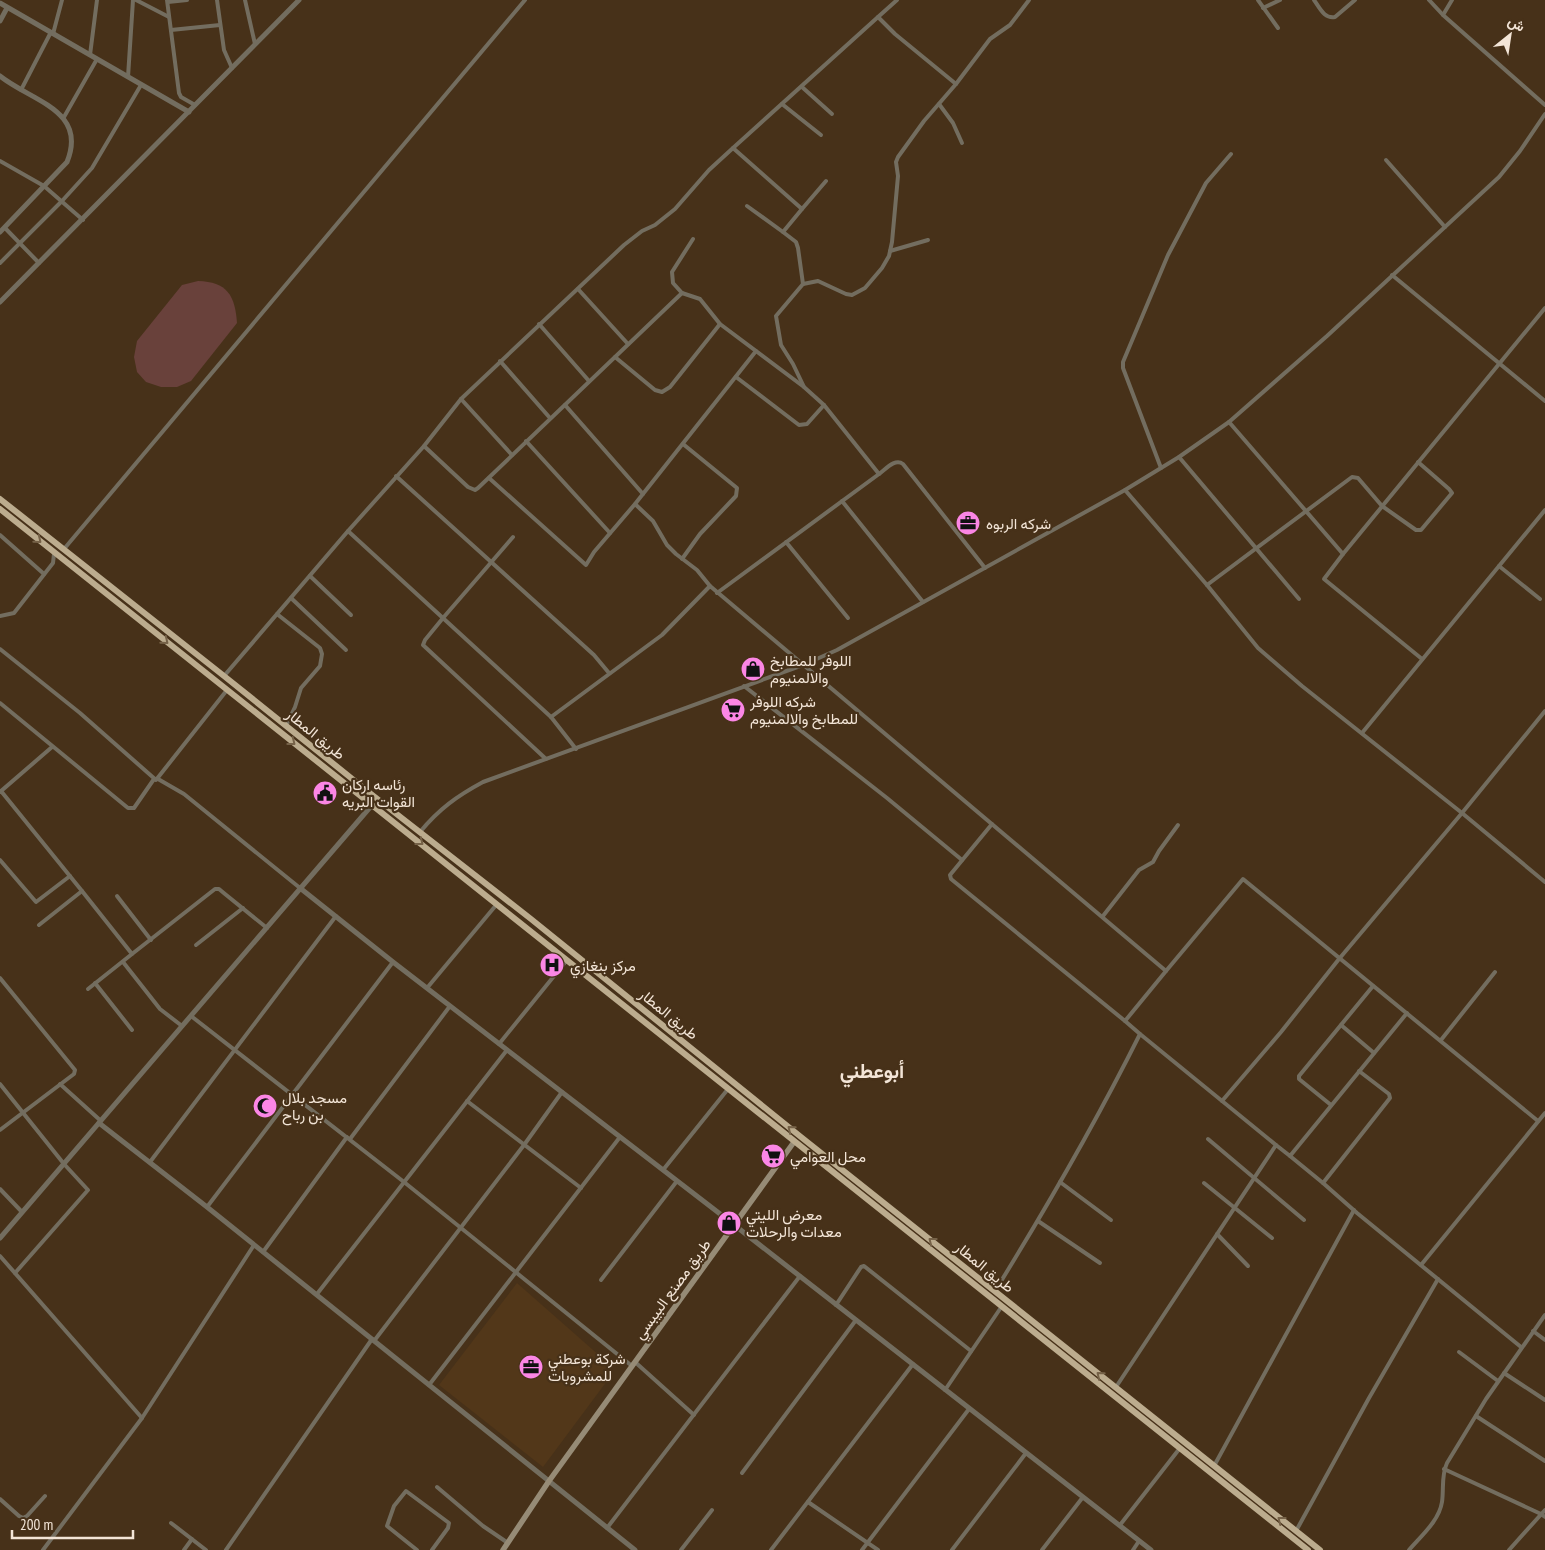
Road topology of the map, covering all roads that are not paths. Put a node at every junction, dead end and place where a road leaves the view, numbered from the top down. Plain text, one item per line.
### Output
1 (62, 0) edge
2 (97, 0) edge
3 (135, 0) edge
4 (187, 0) edge
5 (217, 0) edge
6 (245, 0) edge
7 (299, 0) edge
8 (525, 0) edge
9 (897, 0) edge
10 (1029, 0) edge
11 (1258, 0) edge
12 (1280, 0) edge
13 (1314, 0) edge
14 (1355, 0) edge
15 (1429, 0) edge
16 (1452, 0) edge
17 (0, 1) edge
18 (167, 1) edge
19 (7, 8) junction
20 (1264, 8) junction
21 (1443, 15) junction
22 (169, 17) junction
23 (878, 17) junction
24 (0, 21) edge
25 (220, 25) junction
26 (1278, 28) dead end
27 (171, 30) junction
28 (52, 33) junction
29 (255, 44) junction
30 (90, 55) junction
31 (97, 59) junction
32 (232, 68) junction
33 (0, 76) edge
34 (128, 77) junction
35 (956, 84) junction
36 (141, 85) junction
37 (802, 87) junction
38 (21, 90) junction
39 (782, 104) junction
40 (939, 104) junction
41 (195, 105) junction
42 (1545, 105) edge
43 (189, 112) junction
44 (832, 114) dead end
45 (1545, 114) edge
46 (64, 117) junction
47 (821, 135) dead end
48 (962, 143) dead end
49 (733, 148) junction
50 (1231, 154) dead end
51 (1386, 160) dead end
52 (0, 161) edge
53 (826, 181) dead end
54 (44, 186) junction
55 (62, 201) junction
56 (747, 206) dead end
57 (802, 209) junction
58 (83, 220) junction
59 (1445, 227) junction
60 (5, 228) junction
61 (0, 232) edge
62 (783, 232) junction
63 (693, 239) dead end
64 (928, 240) dead end
65 (20, 244) junction
66 (890, 251) junction
67 (0, 263) edge
68 (39, 263) junction
69 (1392, 275) junction
70 (803, 284) junction
71 (578, 289) junction
72 (682, 293) junction
73 (0, 302) edge
74 (1545, 308) edge
75 (539, 324) junction
76 (720, 324) junction
77 (628, 344) junction
78 (756, 351) junction
79 (615, 357) junction
80 (500, 361) junction
81 (1500, 362) junction
82 (736, 377) junction
83 (589, 381) junction
84 (804, 387) junction
85 (461, 399) junction
86 (1545, 401) edge
87 (565, 405) junction
88 (824, 406) junction
89 (550, 418) junction
90 (1229, 422) junction
91 (526, 441) junction
92 (683, 444) junction
93 (424, 446) junction
94 (512, 455) junction
95 (1179, 458) junction
96 (1418, 462) junction
97 (1161, 468) junction
98 (879, 474) junction
99 (396, 476) junction
100 (489, 478) junction
101 (1125, 490) junction
102 (643, 494) junction
103 (0, 499) edge
104 (842, 501) junction
105 (635, 504) junction
106 (1382, 506) junction
107 (0, 509) edge
108 (1545, 510) edge
109 (1305, 512) junction
110 (348, 531) junction
111 (610, 533) junction
112 (0, 535) edge
113 (513, 538) dead end
114 (786, 542) junction
115 (1256, 549) junction
116 (64, 550) junction
117 (54, 552) junction
118 (1343, 554) junction
119 (682, 559) junction
120 (66, 562) junction
121 (492, 562) junction
122 (53, 564) junction
123 (1499, 566) junction
124 (985, 568) junction
125 (44, 574) junction
126 (310, 576) junction
127 (1207, 585) junction
128 (710, 586) junction
129 (717, 593) junction
130 (291, 598) junction
131 (1299, 599) dead end
132 (1540, 599) dead end
133 (923, 602) junction
134 (277, 614) junction
135 (351, 615) dead end
136 (0, 616) edge
137 (443, 618) junction
138 (848, 618) dead end
139 (0, 649) edge
140 (346, 650) dead end
141 (1422, 659) junction
142 (803, 665) junction
143 (609, 673) junction
144 (224, 676) junction
145 (744, 686) junction
146 (227, 690) junction
147 (0, 703) edge
148 (1545, 711) edge
149 (551, 716) junction
150 (286, 726) junction
151 (1362, 733) junction
152 (52, 747) junction
153 (576, 749) junction
154 (546, 759) junction
155 (156, 779) junction
156 (0, 791) edge
157 (372, 805) junction
158 (1462, 813) junction
159 (992, 824) junction
160 (1178, 825) dead end
161 (420, 832) junction
162 (0, 860) edge
163 (962, 860) junction
164 (70, 876) junction
165 (1545, 882) edge
166 (300, 888) junction
167 (82, 891) junction
168 (117, 896) dead end
169 (497, 904) junction
170 (243, 908) junction
171 (336, 916) junction
172 (1103, 916) junction
173 (39, 925) dead end
174 (267, 928) junction
175 (151, 940) junction
176 (196, 946) dead end
177 (132, 954) junction
178 (1339, 959) junction
179 (567, 960) junction
180 (123, 962) junction
181 (394, 962) junction
182 (1166, 971) junction
183 (1495, 972) dead end
184 (0, 978) edge
185 (95, 983) junction
186 (1373, 986) junction
187 (427, 988) junction
188 (88, 989) dead end
189 (450, 1006) junction
190 (1407, 1013) junction
191 (191, 1016) junction
192 (1125, 1021) junction
193 (1341, 1025) junction
194 (182, 1026) junction
195 (132, 1030) dead end
196 (1140, 1034) junction
197 (1441, 1040) junction
198 (500, 1044) junction
199 (236, 1050) junction
200 (507, 1050) junction
201 (1374, 1053) junction
202 (1359, 1070) junction
203 (0, 1084) edge
204 (60, 1084) junction
205 (728, 1089) junction
206 (562, 1092) junction
207 (293, 1094) junction
208 (467, 1100) junction
209 (1222, 1101) junction
210 (1331, 1105) junction
211 (24, 1113) junction
212 (1545, 1113) edge
213 (1538, 1121) junction
214 (100, 1122) junction
215 (0, 1130) edge
216 (620, 1137) junction
217 (349, 1138) junction
218 (1208, 1139) dead end
219 (794, 1142) junction
220 (524, 1145) junction
221 (1276, 1145) junction
222 (1290, 1156) junction
223 (150, 1162) junction
224 (64, 1164) junction
225 (663, 1170) junction
226 (1255, 1178) junction
227 (677, 1180) junction
228 (404, 1182) junction
229 (1060, 1182) junction
230 (1204, 1183) dead end
231 (1323, 1183) junction
232 (581, 1188) junction
233 (0, 1189) edge
234 (207, 1206) junction
235 (1234, 1208) junction
236 (1354, 1210) junction
237 (22, 1212) junction
238 (1111, 1220) dead end
239 (1304, 1220) dead end
240 (1038, 1221) junction
241 (734, 1225) junction
242 (460, 1228) junction
243 (1216, 1234) junction
244 (0, 1238) edge
245 (1272, 1238) dead end
246 (254, 1245) junction
247 (262, 1252) junction
248 (948, 1253) junction
249 (0, 1256) edge
250 (944, 1260) junction
251 (1100, 1263) dead end
252 (1421, 1265) junction
253 (1248, 1266) dead end
254 (517, 1272) junction
255 (15, 1273) junction
256 (800, 1276) junction
257 (1438, 1279) junction
258 (601, 1280) dead end
259 (995, 1291) junction
260 (317, 1294) junction
261 (836, 1305) junction
262 (1002, 1306) junction
263 (1545, 1315) edge
264 (856, 1320) junction
265 (1533, 1331) junction
266 (373, 1340) junction
267 (1545, 1340) edge
268 (1521, 1347) junction
269 (971, 1351) junction
270 (1459, 1352) dead end
271 (634, 1364) junction
272 (913, 1364) junction
273 (1504, 1373) junction
274 (1498, 1381) junction
275 (430, 1385) junction
276 (1116, 1387) junction
277 (945, 1390) junction
278 (1545, 1400) edge
279 (970, 1409) junction
280 (694, 1414) junction
281 (1146, 1416) junction
282 (1476, 1416) junction
283 (142, 1418) junction
284 (1180, 1448) junction
285 (1026, 1453) junction
286 (1545, 1461) edge
287 (1214, 1466) junction
288 (1444, 1469) junction
289 (742, 1473) dead end
290 (549, 1481) junction
291 (437, 1487) dead end
292 (45, 1496) dead end
293 (1083, 1497) junction
294 (0, 1499) edge
295 (808, 1502) junction
296 (712, 1510) dead end
297 (1545, 1510) edge
298 (1540, 1514) junction
299 (1545, 1517) edge
300 (171, 1523) dead end
301 (1120, 1526) junction
302 (608, 1528) junction
303 (1296, 1531) junction
304 (192, 1539) junction
305 (1139, 1541) junction
306 (868, 1542) junction
307 (508, 1543) junction
308 (43, 1550) edge
309 (184, 1550) edge
310 (206, 1550) edge
311 (226, 1550) edge
312 (417, 1550) edge
313 (432, 1550) edge
314 (503, 1550) edge
315 (635, 1550) edge
316 (681, 1550) edge
317 (771, 1550) edge
318 (862, 1550) edge
319 (878, 1550) edge
320 (952, 1550) edge
321 (1042, 1550) edge
322 (1133, 1550) edge
323 (1151, 1550) edge
324 (1308, 1550) edge
325 (1320, 1550) edge
326 (1409, 1550) edge
327 (1509, 1550) edge

1 - 28 street
2 - 30 street
3 - 22 street
3 - 34 street
4 - 18 street
5 - 25 street
6 - 29 street
7 - 29 street
8 - 116 street
9 - 23 street
10 - 35 street
11 - 20 street
12 - 20 street
13 - 14 street
15 - 21 street
16 - 21 street
17 - 19 street
18 - 22 street
19 - 24 street
19 - 28 street
20 - 26 street
21 - 42 street
22 - 27 street
23 - 35 street
23 - 37 street
25 - 27 street
25 - 32 street
27 - 41 street
28 - 30 street
28 - 38 street
29 - 32 street
30 - 31 street
31 - 34 street
31 - 46 street
32 - 41 street
33 - 38 street
34 - 36 street
35 - 40 street
36 - 43 street
36 - 55 street
37 - 39 street
37 - 44 street
38 - 46 street
39 - 47 street
39 - 49 street
40 - 48 street
40 - 66 street
41 - 43 street
43 - 58 street
45 - 59 street
46 - 54 street
49 - 57 street
49 - 71 street
50 - 97 street
51 - 59 street
52 - 54 street
53 - 57 street
54 - 55 street
54 - 60 street
55 - 58 street
55 - 65 street
56 - 62 street
57 - 62 street
58 - 68 street
59 - 69 street
60 - 61 street
60 - 65 street
62 - 70 street
63 - 72 street
64 - 66 street
65 - 67 street
65 - 68 street
66 - 70 street
68 - 73 street
69 - 81 street
69 - 90 street
70 - 84 street
71 - 75 street
71 - 77 street
72 - 76 street
72 - 77 street
74 - 81 street
75 - 80 street
75 - 83 street
76 - 78 street
76 - 79 street
77 - 79 street
78 - 82 street
78 - 84 street
79 - 83 street
80 - 85 street
80 - 89 street
81 - 86 street
81 - 96 street
82 - 88 street
82 - 92 street
83 - 87 street
84 - 88 street
85 - 93 street
85 - 94 street
87 - 89 street
87 - 102 street
88 - 98 street
89 - 91 street
90 - 95 street
90 - 109 street
91 - 94 street
91 - 111 street
92 - 102 street
92 - 119 street
93 - 99 street
93 - 100 street
94 - 100 street
95 - 97 street
95 - 115 street
96 - 106 street
96 - 106 street
97 - 101 street
98 - 104 street
98 - 124 street
99 - 110 street
99 - 121 street
100 - 111 street
101 - 124 street
101 - 127 street
102 - 105 street
103 - 116 highway, طريق المطار
104 - 114 street
104 - 133 street
105 - 111 street
105 - 119 street
106 - 109 street
106 - 118 street
107 -> 117 highway, طريق المطار
108 - 123 street
109 - 115 street
109 - 118 street
110 - 126 street
110 - 137 street
112 - 125 street
113 - 121 street
114 - 129 street
114 - 138 street
115 - 127 street
115 - 131 street
116 - 144 highway, طريق المطار
117 - 120 highway, طريق المطار
117 - 122 street
118 - 141 street
119 - 128 street
120 - 122 street
120 -> 146 highway, طريق المطار
121 - 137 street
121 - 143 street
122 - 125 street
123 - 132 street
123 - 141 street
124 - 133 street
125 - 136 street
126 - 130 street
126 - 135 street
127 - 151 street
128 - 129 street
128 - 143 street
129 - 142 street
130 - 134 street
130 - 140 street
133 - 142 street
134 - 144 street
134 - 150 street
137 - 149 street
137 - 154 street
139 - 155 street
141 - 151 street
142 - 145 street
142 - 159 street
143 - 149 street
144 - 150 highway, طريق المطار
145 - 153 street
145 - 163 street
146 - 155 street
146 -> 157 highway, طريق المطار
147 - 152 street
148 - 158 street
149 - 153 street
150 - 161 highway, طريق المطار
151 - 158 street
152 - 155 street
152 - 156 street
153 - 154 street
154 - 161 street
155 - 166 street
156 - 164 street
157 - 166 street
157 -> 169 highway, طريق المطار
158 - 165 street
158 - 178 street
159 - 163 street
159 - 172 street
160 - 172 street
248 -> 161 highway, طريق المطار
162 - 164 street
163 - 192 street
164 - 167 street
166 - 171 street
166 - 174 street
167 - 173 street
167 - 177 street
168 - 175 street
169 - 179 highway, طريق المطار
169 - 187 street
170 - 174 street
170 - 175 street
170 - 176 street
171 - 181 street
171 - 199 street
172 - 182 street
174 - 191 street
175 - 177 street
177 - 180 street
178 - 182 street
178 - 186 street
178 - 209 street
179 - 198 street
179 - 205 highway, طريق المطار
180 - 185 street
180 - 194 street
181 - 187 street
181 - 207 street
182 - 192 street
183 - 197 street
184 - 204 street
185 - 188 street
185 - 195 street
186 - 190 street
186 - 193 street
187 - 189 street
189 - 198 street
189 - 217 street
190 - 197 street
190 - 201 street
191 - 194 street
191 - 199 street
192 - 196 street
193 - 201 street
193 - 210 street
194 - 214 street
196 - 209 street
196 - 229 street
197 - 213 street
198 - 200 street
199 - 207 street
199 - 223 street
200 - 206 street
200 - 208 street
201 - 202 street
202 - 210 street
202 - 231 street
203 - 211 street
204 - 211 street
204 - 214 street
205 - 219 highway, طريق المطار
205 - 225 street
206 - 216 street
206 - 220 street
207 - 217 street
207 - 234 street
208 - 220 street
208 - 228 street
209 - 221 street
210 - 222 street
211 - 215 street
211 - 224 street
212 - 213 street
213 - 252 street
214 - 223 street
214 - 224 street
216 - 225 street
216 - 232 street
217 - 228 street
217 - 247 street
218 - 226 street
219 - 241 main road, طريق مصنع البيبسي
219 - 250 highway, طريق المطار
220 - 232 street
220 - 242 street
221 - 222 street
221 - 226 street
222 - 231 street
223 - 234 street
224 - 237 street
224 - 255 street
225 - 227 street
226 - 235 street
226 - 239 street
227 - 241 street
227 - 258 street
228 - 242 street
228 - 260 street
229 - 238 street
229 - 240 street
230 - 235 street
231 - 236 street
232 - 254 street
233 - 237 street
234 - 246 street
235 - 243 street
235 - 245 street
236 - 252 street
236 - 287 street
237 - 244 street
240 - 251 street
240 - 259 street
241 - 256 street
241 - 271 main road, طريق مصنع البيبسي
242 - 254 street
242 - 266 street
243 - 253 street
243 - 276 street
246 - 247 street
246 - 283 street
247 - 260 street
248 - 250 highway
248 - 259 highway, طريق المطار
249 - 255 street
250 - 262 highway, طريق المطار
252 - 257 street
254 - 271 street
254 - 275 street
255 - 283 street
256 - 261 street
256 - 280 street
257 - 268 street
257 - 303 street
276 -> 259 highway, طريق المطار
260 - 266 street
261 - 264 street
261 - 269 street
262 - 269 street
262 - 281 highway, طريق المطار
263 - 265 street
264 - 272 street
264 - 289 street
265 - 267 street
265 - 268 street
266 - 275 street
266 - 311 street
268 - 273 street
269 - 277 street
270 - 274 street
271 - 280 street
271 - 290 main road, طريق مصنع البيبسي
272 - 277 street
272 - 295 street
273 - 274 street
273 - 278 street
274 - 282 street
275 - 290 street
276 - 281 highway, طريق المطار
277 - 279 street
279 - 285 street
279 - 306 street
280 - 302 street
281 - 284 highway, طريق المطار
281 - 287 highway, طريق المطار
282 - 286 street
282 - 288 street
283 - 308 street
284 - 301 street
284 - 324 highway, طريق المطار
285 - 293 street
285 - 320 street
303 -> 287 highway, طريق المطار
288 - 298 street
288 - 326 street
290 - 302 street
290 - 307 main road, طريق مصنع البيبسي
291 - 307 street
292 - 294 street
293 - 301 street
293 - 321 street
295 - 306 street
295 - 317 street
296 - 316 street
297 - 298 street
298 - 299 street
298 - 327 street
300 - 304 street
301 - 305 street
302 - 315 street
303 - 325 highway, طريق المطار
304 - 309 street
304 - 310 street
305 - 322 street
305 - 323 street
306 - 318 street
306 - 319 street
307 - 314 main road, طريق مصنع البيبسي
312 - 313 street

